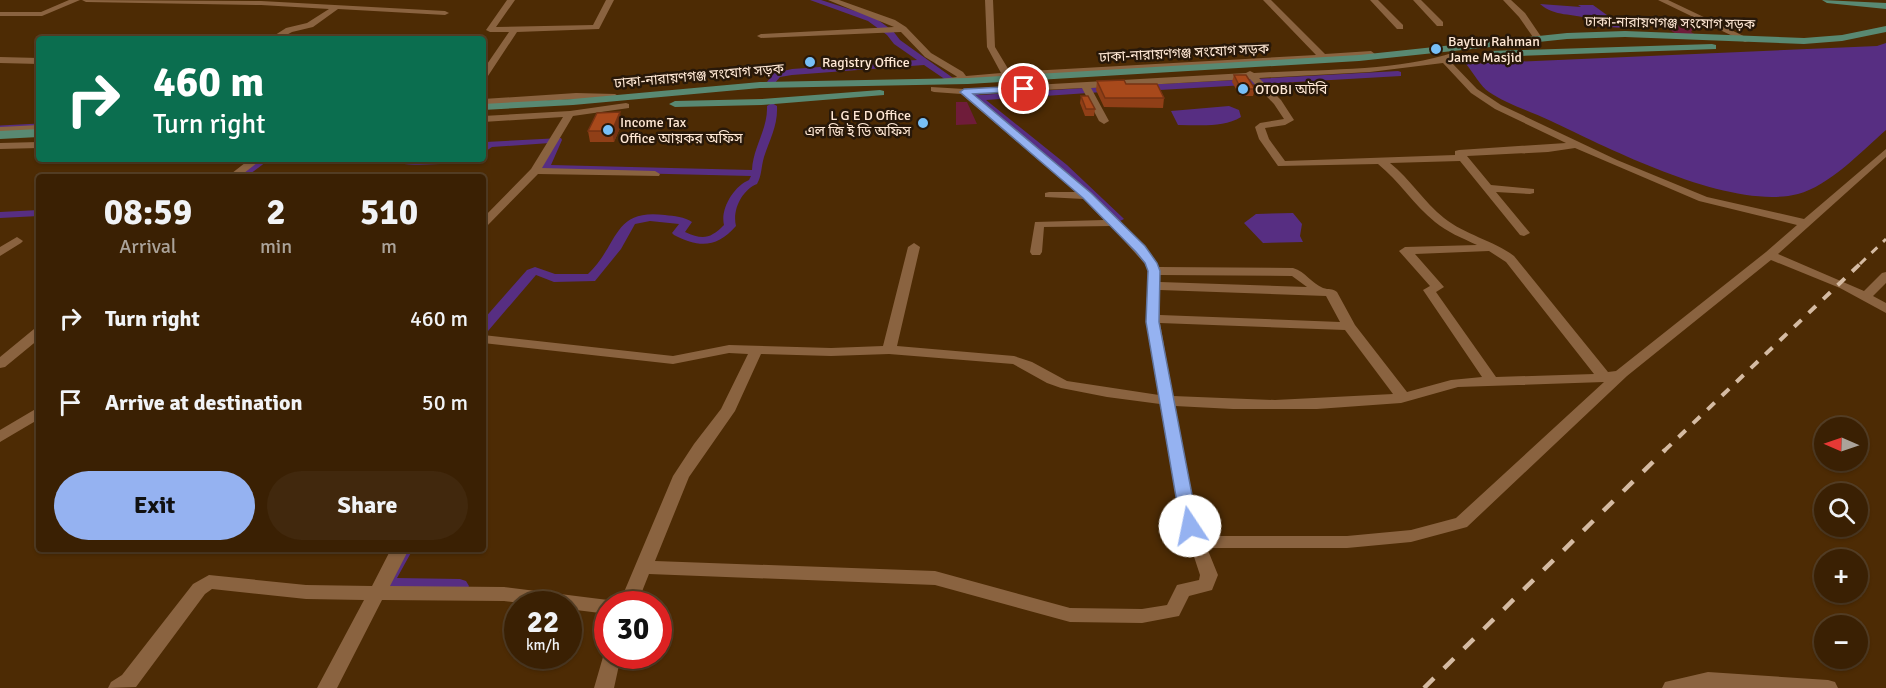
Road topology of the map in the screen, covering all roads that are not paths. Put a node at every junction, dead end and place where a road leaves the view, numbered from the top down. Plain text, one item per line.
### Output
1 (76, 0) edge
2 (86, 0) edge
3 (413, 0) edge
4 (512, 0) edge
5 (610, 0) edge
6 (832, 0) edge
7 (988, 0) edge
8 (1267, 0) edge
9 (1374, 0) edge
10 (1417, 0) edge
11 (1507, 0) edge
12 (1662, 0) edge
13 (1827, 0) edge
14 (1886, 6) edge
15 (337, 7) junction
16 (397, 10) junction
17 (445, 13) dead end
18 (0, 14) edge
19 (1440, 24) dead end
20 (1400, 27) dead end
21 (515, 29) junction
22 (902, 29) junction
23 (1886, 29) edge
24 (1625, 34) junction
25 (1886, 34) edge
26 (278, 36) edge
27 (761, 36) dead end
28 (1567, 36) junction
29 (1538, 38) junction
30 (1748, 40) junction
31 (1581, 50) junction
32 (1645, 50) junction
33 (1391, 55) junction
34 (1323, 57) junction
35 (1450, 58) junction
36 (0, 60) edge
37 (36, 61) edge
38 (486, 72) edge
39 (1007, 75) junction
40 (1255, 79) junction
41 (818, 84) junction
42 (963, 85) junction
43 (934, 86) junction
44 (735, 87) junction
45 (1087, 89) junction
46 (806, 100) junction
47 (486, 102) edge
48 (627, 102) junction
49 (729, 103) junction
50 (486, 107) edge
51 (486, 114) edge
52 (570, 114) junction
53 (486, 119) edge
54 (1104, 121) dead end
55 (36, 128) edge
56 (0, 130) edge
57 (36, 133) edge
58 (0, 135) edge
59 (36, 138) edge
60 (0, 140) edge
61 (36, 145) edge
62 (1576, 145) junction
63 (0, 146) edge
64 (1886, 152) edge
65 (1462, 158) junction
66 (252, 162) edge
67 (1382, 162) junction
68 (535, 171) junction
69 (236, 174) edge
70 (655, 174) dead end
71 (1488, 188) junction
72 (1530, 191) dead end
73 (1049, 195) dead end
74 (1087, 196) junction
75 (486, 221) edge
76 (1115, 223) junction
77 (1805, 223) junction
78 (1524, 232) dead end
79 (17, 242) dead end
80 (914, 247) dead end
81 (1488, 248) junction
82 (0, 252) edge
83 (1036, 252) dead end
84 (1770, 255) junction
85 (1886, 276) edge
86 (1154, 278) junction
87 (1866, 296) junction
88 (1886, 309) edge
89 (1153, 319) junction
90 (1349, 326) junction
91 (36, 334) edge
92 (486, 339) edge
93 (889, 350) junction
94 (756, 351) junction
95 (0, 364) edge
96 (1622, 373) junction
97 (1604, 377) junction
98 (1492, 382) junction
99 (1403, 398) junction
100 (1166, 401) junction
101 (36, 414) edge
102 (0, 436) edge
103 (1196, 542) junction
104 (398, 552) edge
105 (645, 567) junction
106 (634, 591) edge
107 (377, 592) junction
108 (594, 605) edge
109 (609, 669) edge
110 (118, 688) edge
111 (327, 688) edge
112 (604, 688) edge
113 (1672, 688) edge
114 (1828, 688) edge

1 - 18 street
2 - 15 street
3 - 16 street
4 - 21 street
5 - 21 street
6 - 22 street
7 - 39 street
8 - 34 street
9 - 20 street
10 - 19 street
11 - 29 street
12 - 30 street
13 - 14 main road
15 - 16 street
15 - 26 street
16 - 17 street
21 - 38 street
22 - 27 street
22 - 42 street
23 - 30 main road, ঢাকা-নারায়ণগঞ্জ সংযোগ সড়ক
24 - 28 main road, ঢাকা-নারায়ণগঞ্জ সংযোগ সড়ক
24 - 30 main road, ঢাকা-নারায়ণগঞ্জ সংযোগ সড়ক
24 - 32 main road
25 - 32 main road, ঢাকা-নারায়ণগঞ্জ সংযোগ সড়ক
28 - 29 main road, ঢাকা-নারায়ণগঞ্জ সংযোগ সড়ক
28 - 31 main road
29 - 33 main road, ঢাকা-নারায়ণগঞ্জ সংযোগ সড়ক
31 - 32 main road, ঢাকা-নারায়ণগঞ্জ সংযোগ সড়ক
31 - 35 main road, ঢাকা-নারায়ণগঞ্জ সংযোগ সড়ক
33 - 34 street
33 - 43 main road, ঢাকা-নারায়ণগঞ্জ সংযোগ সড়ক
34 - 39 street
35 - 40 street
35 - 43 main road, ঢাকা-নারায়ণগঞ্জ সংযোগ সড়ক
35 - 62 street
36 - 37 street
39 - 42 street
40 - 45 street
40 - 67 street
41 - 43 main road, ঢাকা-নারায়ণগঞ্জ সংযোগ সড়ক
41 - 44 main road, ঢাকা-নারায়ণগঞ্জ সংযোগ সড়ক
41 - 46 main road
42 - 43 street
42 - 43 street
42 - 45 street
42 - 74 street
43 - 46 main road, ঢাকা-নারায়ণগঞ্জ সংযোগ সড়ক
44 - 48 main road, ঢাকা-নারায়ণগঞ্জ সংযোগ সড়ক
44 - 49 main road
45 - 54 street
46 - 49 main road, ঢাকা-নারায়ণগঞ্জ সংযোগ সড়ক
47 - 48 street
48 - 49 main road, ঢাকা-নারায়ণগঞ্জ সংযোগ সড়ক
48 - 50 main road, ঢাকা-নারায়ণগঞ্জ সংযোগ সড়ক
48 - 51 main road, ঢাকা-নারায়ণগঞ্জ সংযোগ সড়ক
48 - 52 street
52 - 53 street
52 - 68 street
55 - 56 street
57 - 58 main road
59 - 60 main road
61 - 63 street
62 - 65 street
62 - 77 street
64 - 77 street
65 - 67 street
65 - 71 street
66 - 69 street
67 - 81 street
68 - 70 street
68 - 75 street
71 - 72 street
71 - 78 street
73 - 74 street
74 - 76 street
76 - 83 street
76 - 86 street
77 - 84 street
79 - 82 street
80 - 93 street
81 - 97 street
81 - 98 street
84 - 87 street
84 - 96 street
85 - 87 street
86 - 89 street
86 - 90 street
87 - 88 street
89 - 90 street
89 - 100 street
90 - 99 street
91 - 95 street
92 - 94 street
93 - 94 street
93 - 100 street
94 - 105 street
96 - 97 street
96 - 103 street
97 - 98 street
98 - 99 street
99 - 100 street
100 - 103 street
101 - 102 street
103 - 105 street
104 - 107 street
105 - 106 street
107 - 108 street
107 - 110 street
107 - 111 street
109 - 112 street
113 - 114 street

